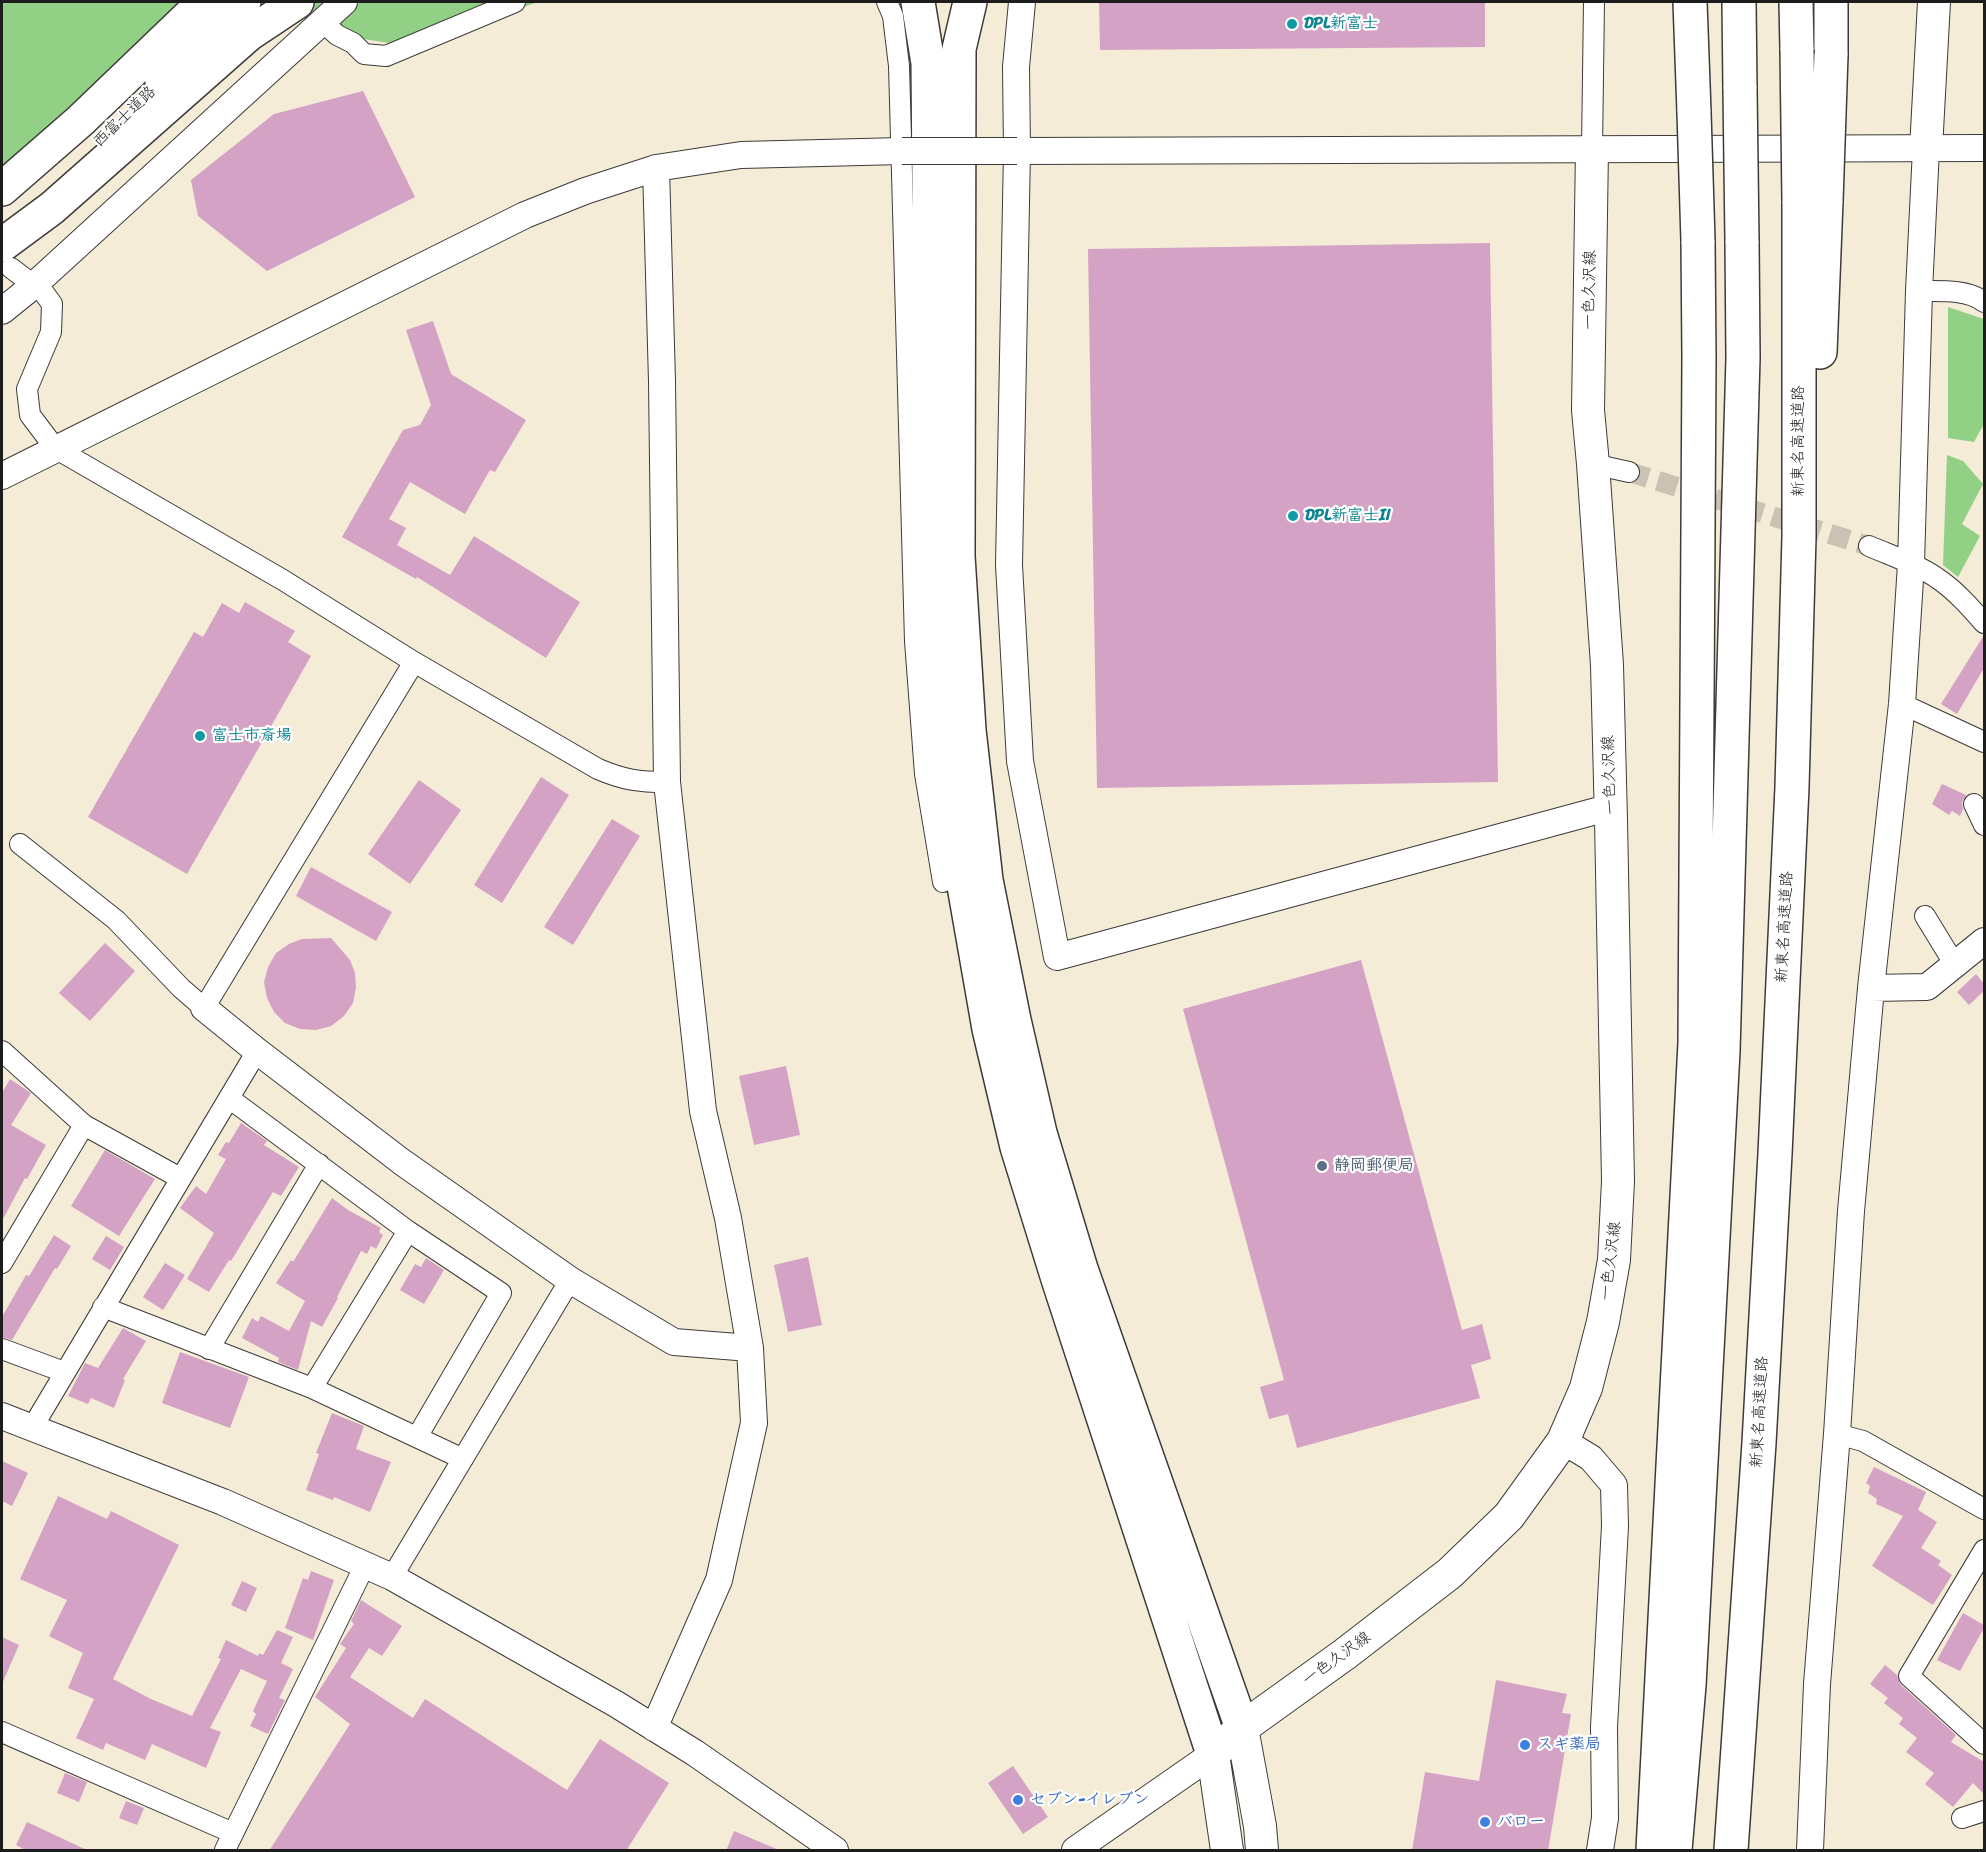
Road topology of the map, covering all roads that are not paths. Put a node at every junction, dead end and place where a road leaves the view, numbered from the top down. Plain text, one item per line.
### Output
1 (204, 2) edge
2 (244, 2) edge
3 (344, 2) edge
4 (514, 2) edge
5 (887, 2) edge
6 (918, 2) edge
7 (970, 2) edge
8 (1022, 2) edge
9 (1594, 2) edge
10 (1690, 2) edge
11 (1739, 2) edge
12 (1796, 2) edge
13 (1831, 2) edge
14 (1934, 2) edge
15 (310, 11) edge
16 (1984, 148) edge
17 (1592, 149) junction
18 (1926, 149) junction
19 (902, 151) junction
20 (1017, 151) junction
21 (656, 168) junction
22 (2, 189) edge
23 (1813, 201) junction
24 (2, 228) edge
25 (6, 257) edge
26 (33, 286) junction
27 (1919, 291) junction
28 (1984, 302) edge
29 (2, 311) edge
30 (55, 448) junction
31 (1593, 464) junction
32 (1629, 472) tunnel mouth
33 (2, 476) edge
34 (1869, 546) tunnel mouth
35 (1911, 564) junction
36 (1984, 623) edge
37 (414, 662) junction
38 (1902, 704) junction
39 (1984, 742) edge
40 (667, 782) junction
41 (1974, 804) dead end
42 (1611, 807) junction
43 (1984, 825) edge
44 (20, 844) dead end
45 (943, 882) dead end
46 (1924, 916) dead end
47 (1982, 949) edge
48 (1955, 965) junction
49 (1871, 988) junction
50 (204, 1008) junction
51 (2, 1051) edge
52 (257, 1051) junction
53 (229, 1098) junction
54 (84, 1125) junction
55 (319, 1164) junction
56 (180, 1178) junction
57 (408, 1231) junction
58 (2, 1263) edge
59 (570, 1280) junction
60 (103, 1307) junction
61 (750, 1348) junction
62 (2, 1349) edge
63 (209, 1349) junction
64 (64, 1372) junction
65 (312, 1388) junction
66 (2, 1416) edge
67 (32, 1428) junction
68 (1837, 1434) junction
69 (417, 1437) junction
70 (1563, 1441) junction
71 (463, 1459) junction
72 (1984, 1509) edge
73 (1984, 1550) edge
74 (365, 1565) junction
75 (392, 1577) junction
76 (654, 1728) junction
77 (1242, 1728) junction
78 (2, 1732) edge
79 (1984, 1744) edge
80 (1213, 1754) junction
81 (1984, 1811) edge
82 (1962, 1818) dead end
83 (229, 1842) edge
84 (835, 1851) edge
85 (1076, 1851) edge
86 (1227, 1851) edge
87 (1262, 1851) edge
88 (1600, 1851) edge
89 (1653, 1851) edge
90 (1675, 1851) edge
91 (1731, 1851) edge
92 (1810, 1851) edge

1 - 22 highway, 西富士道路
2 - 24 highway, 西富士道路
3 - 15 street
4 - 15 street
5 - 19 street
6 - 80 highway
7 - 77 highway
8 - 20 street
9 - 17 street
10 - 89 highway, bridge
11 - 90 highway, bridge
12 - 23 highway, 新東名高速道路, bridge
13 - 23 highway, bridge
14 - 18 main road
15 - 25 highway
15 - 26 street
16 - 18 street
17 - 18 street
17 - 20 street
17 - 31 main road, 一色久沢線
18 - 27 street
19 - 20 street, bridge
19 - 21 street
19 - 45 street
20 - 42 street
21 - 30 street
21 - 40 street
23 - 91 highway, 新東名高速道路
25 - 26 street
26 - 29 street
26 - 30 street
27 - 28 street
27 - 35 street
30 - 33 street
30 - 37 street
31 - 32 street
31 - 42 main road, 一色久沢線
34 - 35 street
35 - 36 street
35 - 38 street
37 - 40 street
37 - 50 street
38 - 39 street
38 - 49 street
40 - 61 street
41 - 43 street
42 - 70 main road, 一色久沢線
44 - 50 street
46 - 48 street
47 - 48 street
48 - 49 street
49 - 68 street
50 - 52 street
51 - 54 street
52 - 53 street
52 - 59 street
53 - 55 street
53 - 56 street
54 - 56 street
54 - 58 street
55 - 57 street
55 - 63 street
56 - 60 street
57 - 65 street
57 - 69 street
59 - 61 street
59 - 71 street
60 - 63 street
60 - 64 street
61 - 76 street
62 - 64 street
63 - 65 street
64 - 67 street
65 - 69 street
66 - 67 street
67 - 74 street
68 - 72 street
68 - 92 street
69 - 71 street
70 - 77 main road, 一色久沢線
70 - 88 street
71 - 75 street
73 - 79 street
74 - 75 street
74 - 83 street
75 - 76 street
76 - 84 street
77 - 80 main road, 一色久沢線
77 - 87 main road
78 - 83 street
80 - 85 street
80 - 86 main road
81 - 82 street

